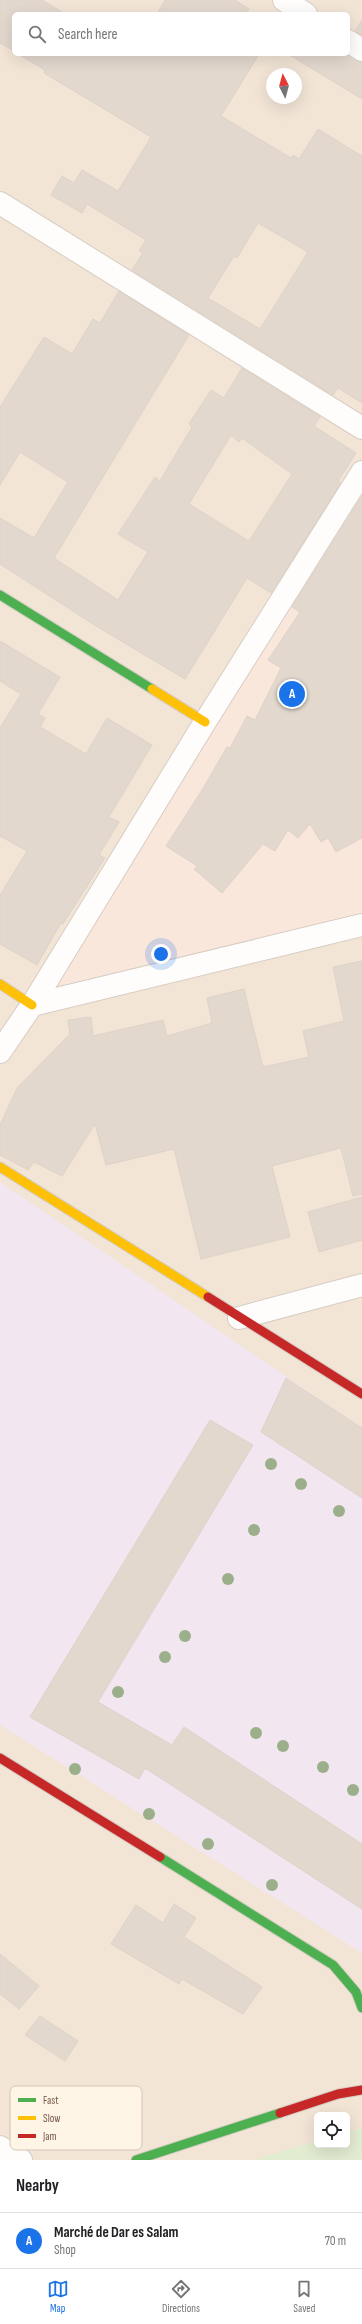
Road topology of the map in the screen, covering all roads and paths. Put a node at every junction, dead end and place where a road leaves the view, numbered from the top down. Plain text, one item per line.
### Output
1 (284, 0) edge
2 (303, 12) edge
3 (350, 42) edge
4 (362, 50) edge
5 (0, 203) edge
6 (362, 428) edge
7 (362, 472) edge
8 (0, 594) edge
9 (205, 722) junction
10 (362, 925) edge
11 (0, 984) edge
12 (32, 1005) junction
13 (0, 1052) edge
14 (0, 1167) edge
15 (362, 1285) edge
16 (239, 1318) junction
17 (362, 1394) edge
18 (0, 1758) edge
19 (362, 2008) edge
20 (362, 2090) edge
21 (0, 2147) edge
22 (21, 2160) edge
23 (136, 2160) edge

1 - 2 street
3 - 4 street
5 - 6 street
7 - 9 street
8 - 9 street
9 - 12 street
10 - 12 street
11 - 12 street
12 - 13 street
14 - 16 street
15 - 16 street
16 - 17 street
18 - 19 street
20 - 23 street
21 - 22 street

